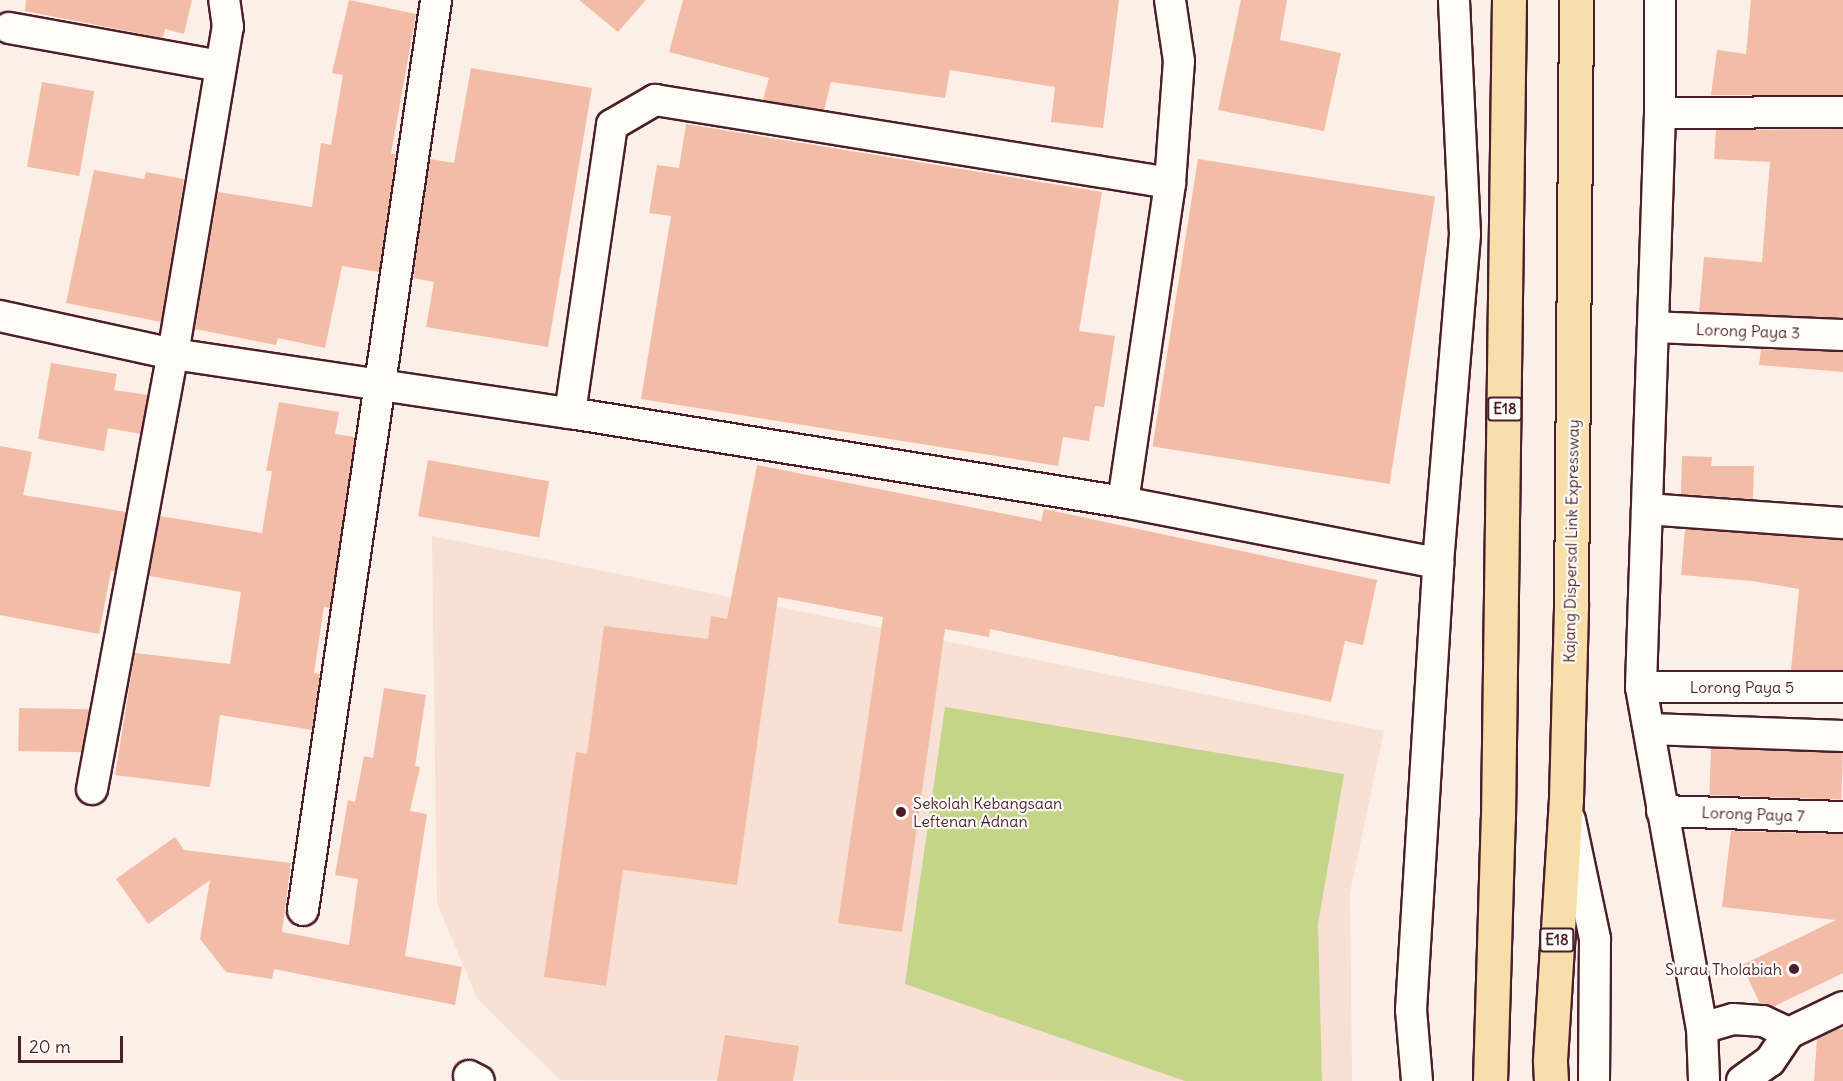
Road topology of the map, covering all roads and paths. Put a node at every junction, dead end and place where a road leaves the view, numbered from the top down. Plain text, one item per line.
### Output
1 (224, 0) edge
2 (436, 0) edge
3 (1170, 0) edge
4 (1454, 0) edge
5 (1509, 0) edge
6 (1576, 0) edge
7 (1660, 0) edge
8 (9, 28) dead end
9 (221, 66) junction
10 (1843, 112) edge
11 (1660, 113) junction
12 (1170, 183) junction
13 (0, 316) edge
14 (1653, 327) junction
15 (1843, 335) edge
16 (173, 354) junction
17 (381, 386) junction
18 (570, 413) junction
19 (1123, 502) junction
20 (1647, 509) junction
21 (1843, 523) edge
22 (1438, 563) junction
23 (1641, 687) junction
24 (1843, 687) edge
25 (1650, 729) junction
26 (1843, 736) edge
27 (92, 789) dead end
28 (1566, 799) junction
29 (1662, 811) junction
30 (1843, 817) edge
31 (303, 910) dead end
32 (1843, 1006) edge
33 (1702, 1028) junction
34 (1789, 1033) junction
35 (1417, 1081) edge
36 (1490, 1081) edge
37 (1551, 1081) edge
38 (1593, 1081) edge
39 (1704, 1081) edge
40 (1742, 1081) edge

1 - 9 street
2 - 17 street
3 - 12 street
4 - 22 street
5 - 36 highway, E18
6 - 28 highway, Kajang Dispersal Link Expressway / E18
7 - 11 street
8 - 9 street
9 - 16 street
10 - 11 street
11 - 14 street
12 - 18 street
12 - 19 street
13 - 16 street
14 - 15 street, Lorong Paya 3
14 - 20 street
16 - 17 street
16 - 27 street
17 - 18 street
17 - 31 street
18 - 19 street
19 - 22 street
20 - 21 street
20 - 23 street
22 - 35 street
23 - 24 street, Lorong Paya 5
23 - 25 street
25 - 26 street
25 - 29 street
28 - 37 highway, Kajang Dispersal Link Expressway / E18
28 - 38 street
29 - 30 street, Lorong Paya 7
29 - 33 street
32 - 34 street
33 - 34 street
33 - 39 street
34 - 40 street

